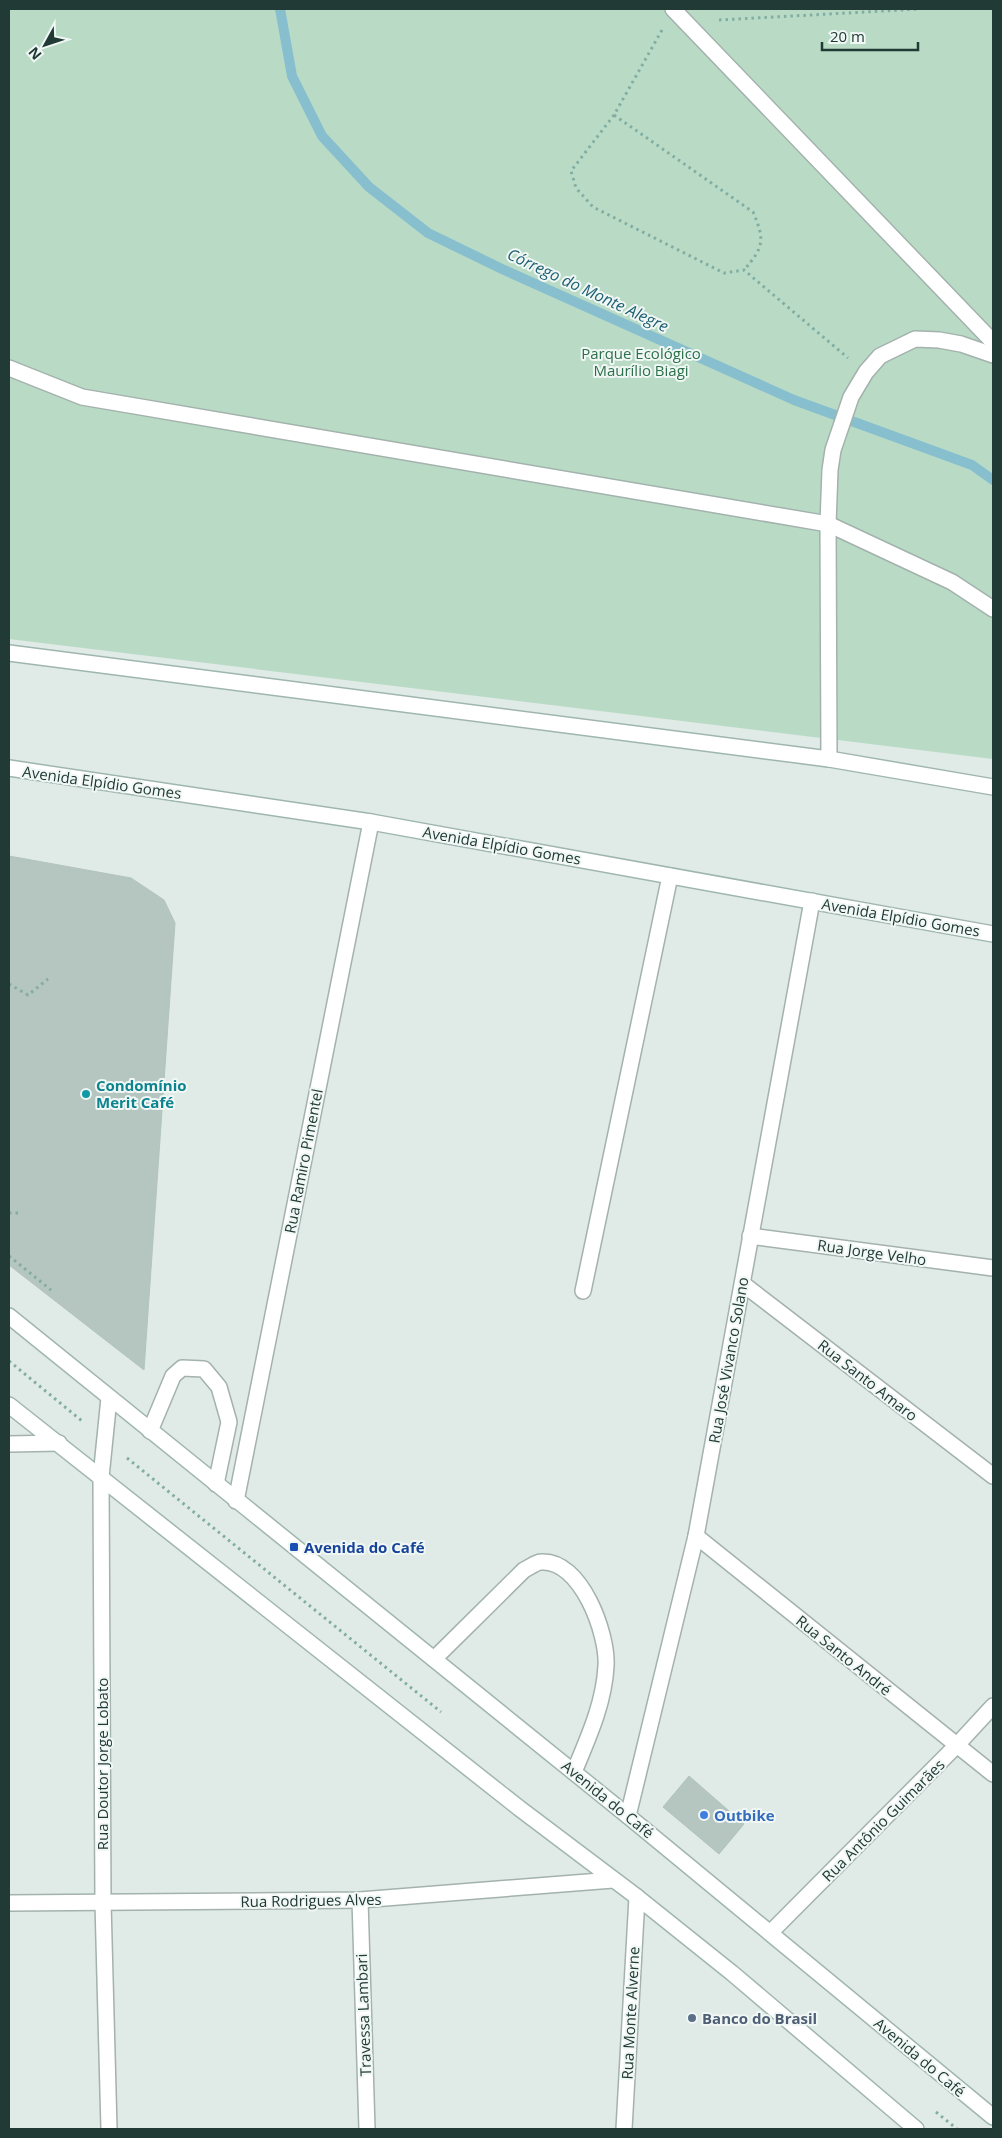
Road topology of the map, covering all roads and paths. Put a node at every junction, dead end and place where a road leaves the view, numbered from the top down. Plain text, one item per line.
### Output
1 (674, 9) edge
2 (920, 9) edge
3 (686, 22) junction
4 (614, 115) junction
5 (744, 270) junction
6 (993, 342) edge
7 (993, 355) edge
8 (9, 368) edge
9 (866, 372) junction
10 (828, 524) junction
11 (993, 609) edge
12 (9, 653) edge
13 (829, 759) junction
14 (9, 768) edge
15 (993, 787) edge
16 (371, 822) junction
17 (670, 876) junction
18 (812, 901) junction
19 (993, 934) edge
20 (48, 979) dead end
21 (9, 984) edge
22 (9, 1213) edge
23 (18, 1213) dead end
24 (750, 1236) junction
25 (9, 1256) edge
26 (993, 1268) edge
27 (743, 1284) junction
28 (51, 1290) dead end
29 (583, 1291) dead end
30 (9, 1316) edge
31 (109, 1398) junction
32 (9, 1405) edge
33 (150, 1431) junction
34 (9, 1444) edge
35 (59, 1444) junction
36 (993, 1476) edge
37 (101, 1477) junction
38 (216, 1484) junction
39 (236, 1501) junction
40 (696, 1536) junction
41 (434, 1659) junction
42 (993, 1706) edge
43 (957, 1745) junction
44 (574, 1772) junction
45 (993, 1774) edge
46 (628, 1816) junction
47 (613, 1880) junction
48 (637, 1897) junction
49 (360, 1900) junction
50 (9, 1903) edge
51 (102, 1903) junction
52 (771, 1932) junction
53 (993, 2117) edge
54 (109, 2129) edge
55 (367, 2129) edge
56 (624, 2129) edge
57 (916, 2129) edge

1 - 3 street
1 - 4 path
2 - 3 path
3 - 6 street
4 - 5 path
4 - 5 path
5 - 9 path
7 - 9 street
8 - 10 street
9 - 10 street
10 - 11 street
10 - 13 street
12 - 13 street
13 - 15 street
14 - 16 street, Avenida Elpídio Gomes
16 - 17 street, Avenida Elpídio Gomes
16 - 39 street, Rua Ramiro Pimentel
17 - 18 street, Avenida Elpídio Gomes
17 - 29 street
18 - 19 street, Avenida Elpídio Gomes
18 - 24 street, Rua José Vivanco Solano
20 - 21 path
22 - 23 path
24 - 26 street, Rua Jorge Velho
24 - 27 street, Rua José Vivanco Solano
25 - 28 path
27 - 36 street, Rua Santo Amaro
27 - 40 street, Rua José Vivanco Solano
30 - 31 street, Avenida do Café
31 - 33 street, Avenida do Café
31 - 37 street, Rua Doutor Jorge Lobato
32 - 35 street
33 - 38 street, Avenida do Café
33 - 38 street
34 - 35 street
35 - 37 street
37 - 47 street
37 - 51 street, Rua Doutor Jorge Lobato
38 - 39 street, Avenida do Café
39 - 41 street, Avenida do Café
40 - 43 street, Rua Santo André
40 - 46 street, Rua José Vivanco Solano
41 - 44 street, Avenida do Café
41 - 44 street
42 - 43 street, Rua Antônio Guimarães
43 - 45 street, Rua Santo André
43 - 52 street, Rua Antônio Guimarães
44 - 46 street, Avenida do Café
46 - 52 street, Avenida do Café
47 - 48 street
47 - 49 street, Rua Rodrigues Alves
48 - 56 street, Rua Monte Alverne
48 - 57 street
49 - 51 street, Rua Rodrigues Alves
49 - 55 street, Travessa Lambari
50 - 51 street, Rua Rodrigues Alves
51 - 54 street, Rua Doutor Jorge Lobato
52 - 53 street, Avenida do Café

